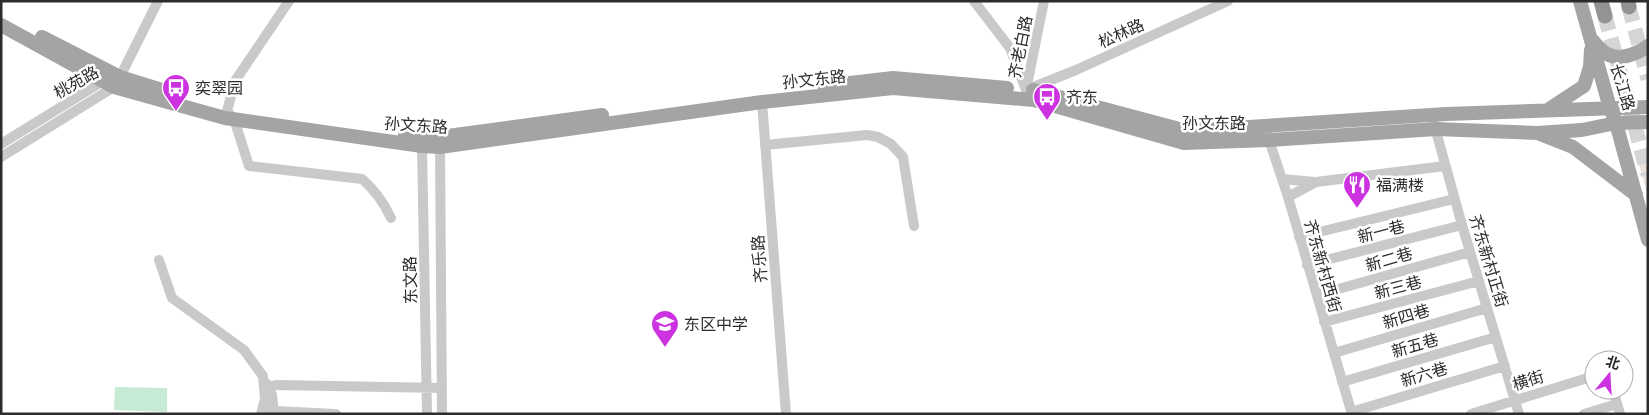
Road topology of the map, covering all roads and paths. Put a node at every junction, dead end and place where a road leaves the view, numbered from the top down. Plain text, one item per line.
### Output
1 (158, 1) edge
2 (289, 1) edge
3 (974, 1) edge
4 (1044, 1) edge
5 (1228, 1) edge
6 (1580, 1) edge
7 (1601, 1) edge
8 (1, 16) edge
9 (1606, 16) tunnel mouth
10 (1, 25) edge
11 (1591, 40) junction
12 (1648, 46) edge
13 (112, 82) junction
14 (1026, 94) junction
15 (762, 102) junction
16 (1648, 107) edge
17 (1610, 108) junction
18 (1547, 110) junction
19 (230, 115) junction
20 (1432, 115) junction
21 (1648, 122) edge
22 (1616, 123) junction
23 (1265, 126) junction
24 (1436, 129) junction
25 (1537, 132) junction
26 (1270, 140) junction
27 (1, 144) edge
28 (765, 144) junction
29 (422, 146) junction
30 (440, 147) junction
31 (1, 157) edge
32 (1445, 166) junction
33 (1282, 179) junction
34 (1316, 182) junction
35 (1636, 195) junction
36 (1288, 197) junction
37 (1454, 198) junction
38 (391, 218) dead end
39 (1462, 225) junction
40 (914, 226) dead end
41 (1647, 233) edge
42 (1299, 237) junction
43 (1470, 252) junction
44 (159, 260) dead end
45 (1307, 265) junction
46 (1479, 281) junction
47 (1317, 295) junction
48 (1487, 308) junction
49 (1324, 322) junction
50 (1496, 337) junction
51 (1334, 353) junction
52 (1505, 366) junction
53 (264, 376) junction
54 (1584, 379) edge
55 (1342, 382) junction
56 (269, 387) junction
57 (426, 388) junction
58 (442, 388) junction
59 (1515, 400) junction
60 (263, 406) edge
61 (1619, 409) edge
62 (274, 413) edge
63 (1352, 413) edge
64 (336, 414) edge
65 (427, 414) edge
66 (442, 414) edge
67 (786, 414) edge
68 (1471, 414) edge
69 (1519, 414) edge
70 (1584, 414) edge

1 - 13 street
2 - 19 street
3 - 14 street
4 - 14 street, 齐老白路
5 - 14 street, 松林路
6 - 11 main road, 长江路
7 - 9 highway
8 - 13 main road, 孙文东路
10 - 13 main road, 孙文东路
11 - 12 main road
11 - 17 main road, 长江路
11 - 18 main road
13 - 19 main road, 孙文东路
13 - 27 street, 桃苑路
13 - 31 street, 桃苑路
14 - 15 main road, 孙文东路
14 - 19 main road, 孙文东路
14 - 23 main road, 孙文东路
14 - 26 main road, 孙文东路
15 - 28 street, 齐乐路
15 - 30 main road, 孙文东路
16 - 17 main road, 孙文东路
17 - 18 main road, 孙文东路
17 - 22 main road, 长江路
18 - 20 main road, 孙文东路
19 - 29 main road, 孙文东路
19 - 38 street
20 - 23 main road, 孙文东路
20 - 24 street, 齐东新村正街
21 - 22 main road, 孙文东路
22 - 25 main road, 孙文东路
22 - 35 main road, 长江路
23 - 26 street, 齐东新村西街
24 - 25 main road, 孙文东路
24 - 26 main road, 孙文东路
24 - 32 street, 齐东新村正街
25 - 35 main road
26 - 33 street, 齐东新村西街
28 - 40 street
28 - 67 street, 齐乐路
29 - 30 main road, 孙文东路
29 - 57 street, 东文路
30 - 58 street, 东文路
32 - 34 street
32 - 37 street, 齐东新村正街
33 - 34 street
33 - 36 street, 齐东新村西街
34 - 36 street
35 - 41 main road, 长江路
36 - 42 street, 齐东新村西街
37 - 39 street, 齐东新村正街
37 - 42 street
39 - 43 street, 齐东新村正街
39 - 45 street, 新一巷
42 - 45 street, 齐东新村西街
43 - 46 street, 齐东新村正街
43 - 47 street, 新二巷
44 - 53 street
45 - 47 street, 齐东新村西街
46 - 48 street, 齐东新村正街
46 - 49 street, 新三巷
47 - 49 street, 齐东新村西街
48 - 50 street, 齐东新村正街
48 - 51 street, 新四巷
49 - 51 street, 齐东新村西街
50 - 52 street, 齐东新村正街
50 - 55 street, 新五巷
51 - 55 street, 齐东新村西街
52 - 59 street, 齐东新村正街
52 - 63 street, 新六巷
53 - 56 street
53 - 60 street
54 - 59 street, 横街
55 - 63 street, 齐东新村西街
56 - 57 street
56 - 60 street
56 - 62 street
57 - 58 street
57 - 65 street, 东文路
58 - 66 street, 东文路
59 - 68 street, 横街
59 - 69 street, 齐东新村正街
60 - 62 street
61 - 70 street
62 - 64 street

